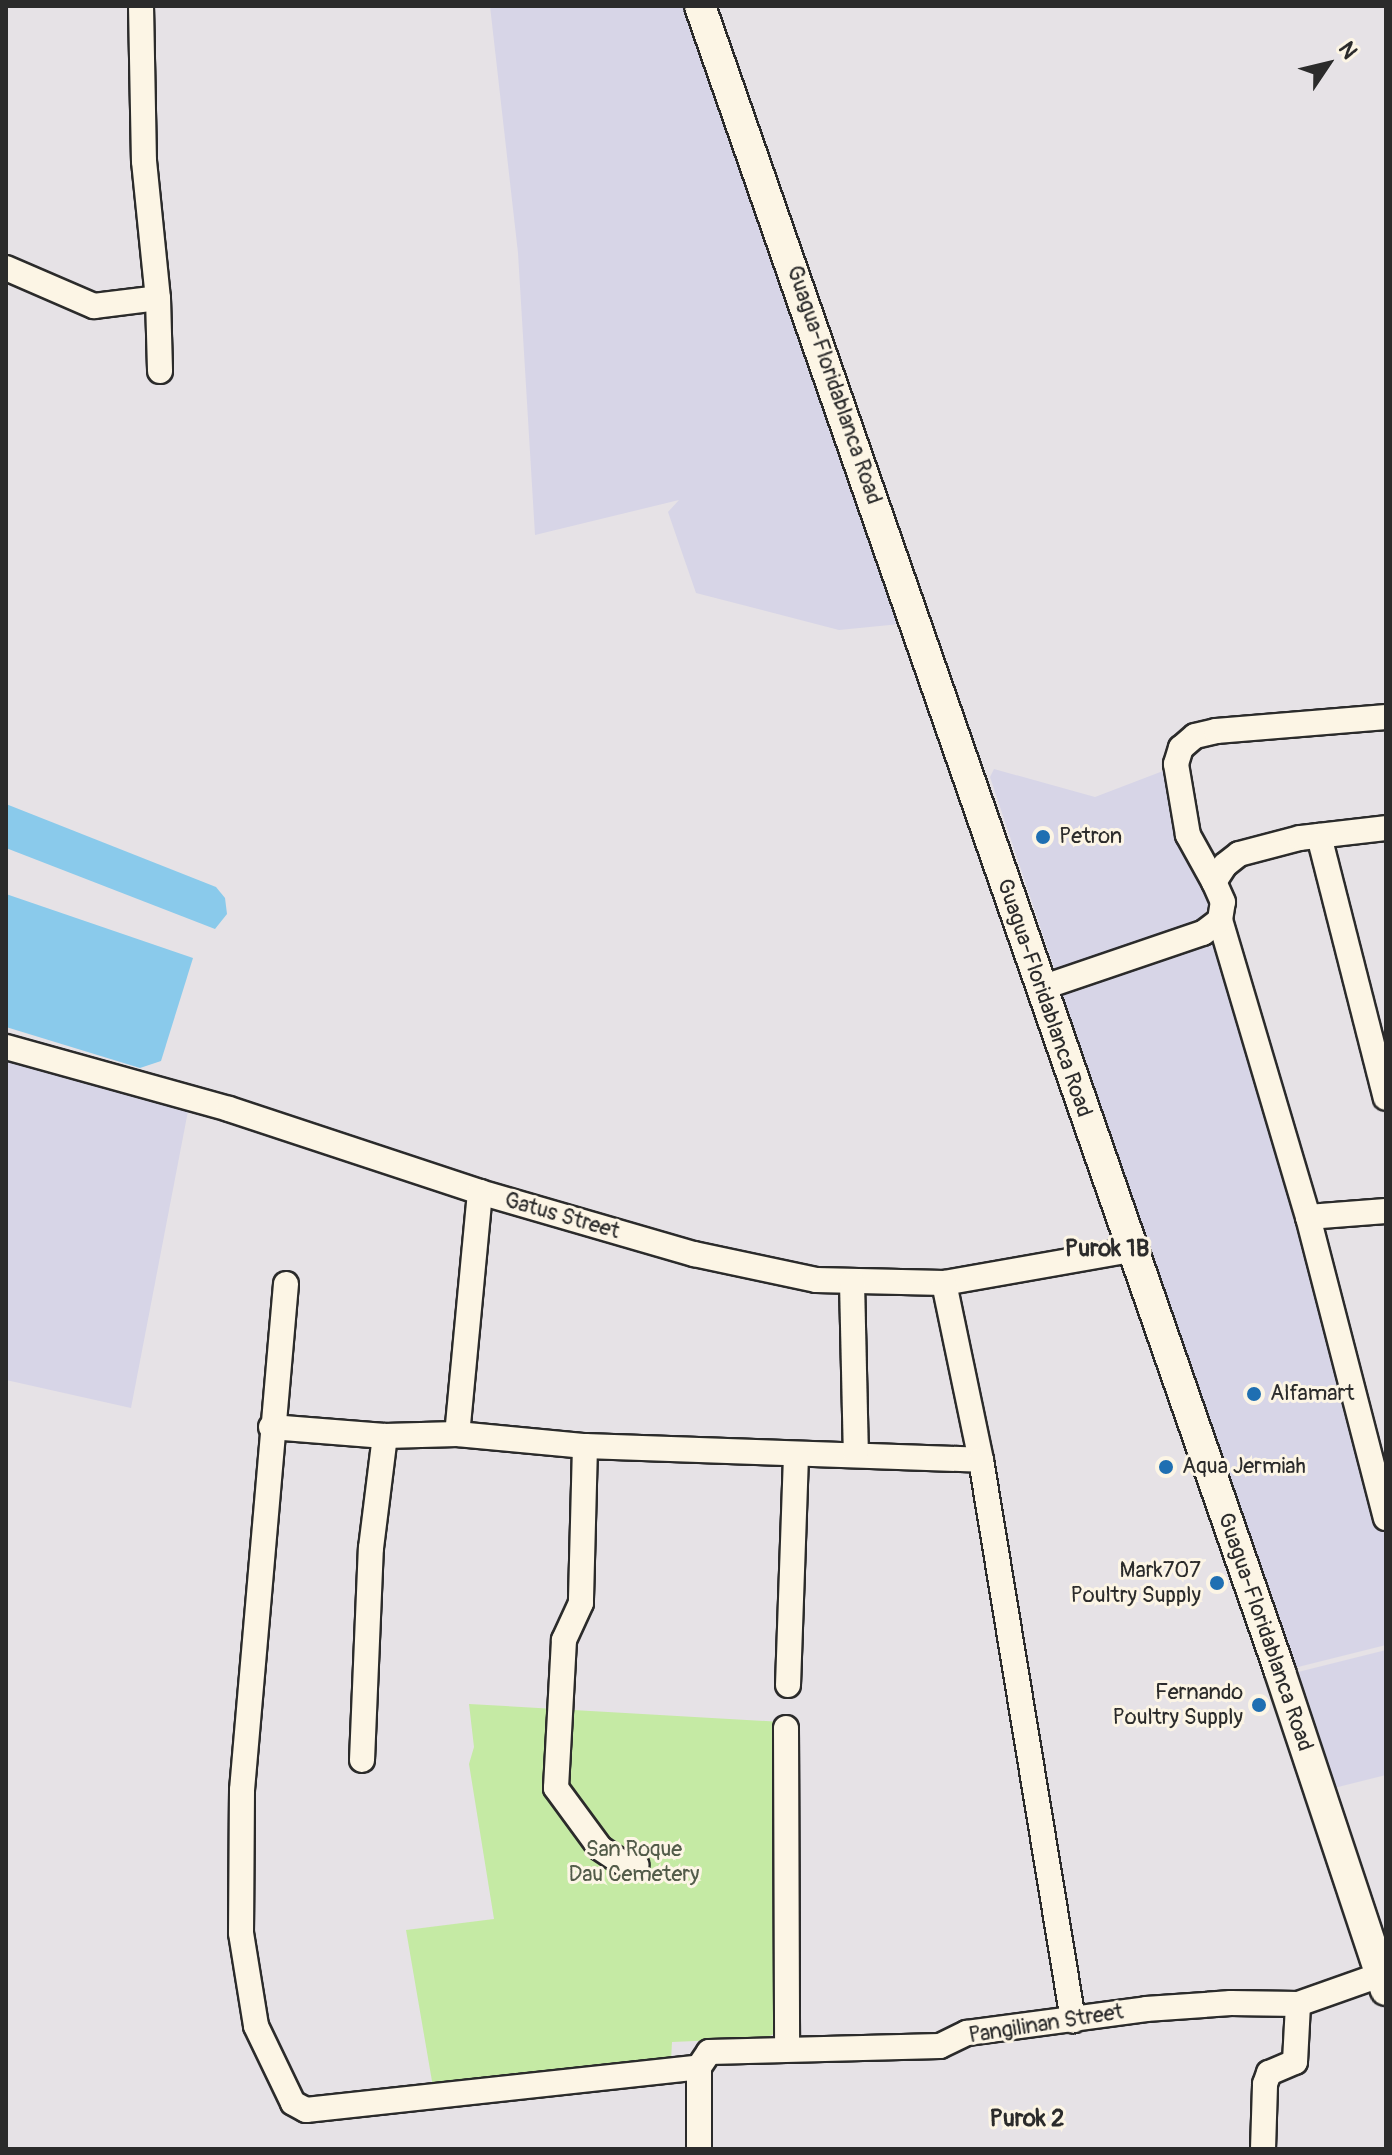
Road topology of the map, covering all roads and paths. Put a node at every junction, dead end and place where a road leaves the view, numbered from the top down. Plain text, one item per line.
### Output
1 (141, 6) edge
2 (700, 6) edge
3 (6, 268) edge
4 (158, 298) junction
5 (160, 371) dead end
6 (1386, 717) edge
7 (1386, 828) edge
8 (1319, 836) junction
9 (1214, 882) junction
10 (1220, 920) junction
11 (1041, 988) junction
12 (6, 1047) edge
13 (1386, 1098) edge
14 (480, 1192) junction
15 (1386, 1211) edge
16 (1308, 1217) junction
17 (1131, 1250) junction
18 (852, 1282) junction
19 (944, 1283) junction
20 (286, 1284) dead end
21 (271, 1427) junction
22 (457, 1434) junction
23 (385, 1436) junction
24 (585, 1446) junction
25 (796, 1454) junction
26 (856, 1454) junction
27 (981, 1460) junction
28 (1386, 1518) edge
29 (788, 1685) dead end
30 (786, 1728) dead end
31 (362, 1760) dead end
32 (637, 1865) dead end
33 (1383, 1983) edge
34 (1298, 2004) junction
35 (1073, 2020) junction
36 (787, 2048) junction
37 (704, 2060) junction
38 (699, 2149) edge
39 (1263, 2149) edge

1 - 4 street
2 - 11 main road, Guagua-Floridablanca Road
3 - 4 street
4 - 5 street
6 - 9 street
7 - 8 street
8 - 9 street
8 - 13 street
9 - 10 street
10 - 11 street
10 - 16 street
11 - 17 main road, Guagua-Floridablanca Road
12 - 14 street, Gatus Street
14 - 18 street, Gatus Street
14 - 22 street
15 - 16 street
16 - 28 street
17 - 19 street, Gatus Street
17 - 33 main road, Guagua-Floridablanca Road
18 - 19 street, Gatus Street
18 - 26 street
19 - 27 street
20 - 21 street, Pangilinan Street
21 - 23 street
21 - 37 street, Pangilinan Street
22 - 23 street
22 - 24 street
23 - 31 street
24 - 25 street
24 - 32 street
25 - 26 street
25 - 29 street
26 - 27 street
27 - 35 street
30 - 36 street
33 - 34 street, Pangilinan Street
34 - 35 street, Pangilinan Street
34 - 39 street
35 - 36 street, Pangilinan Street
36 - 37 street, Pangilinan Street
37 - 38 street

